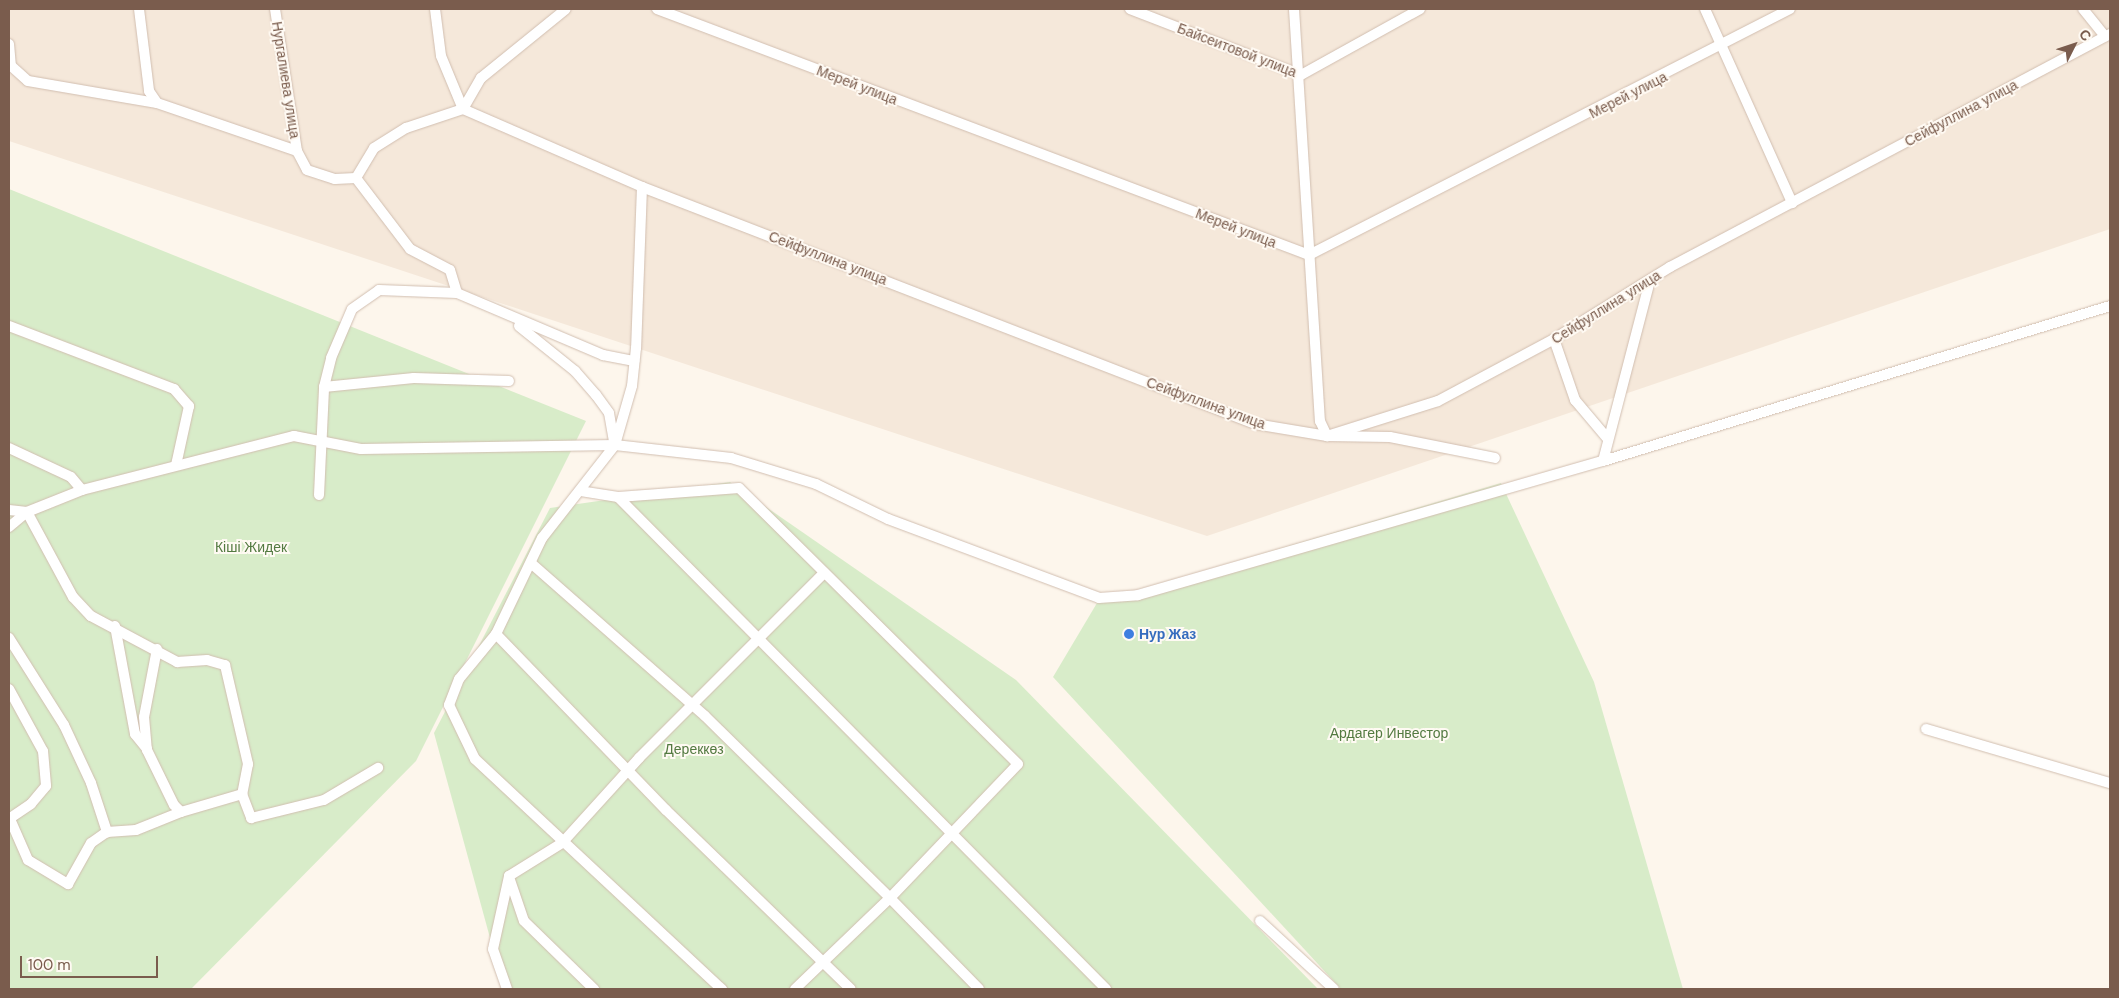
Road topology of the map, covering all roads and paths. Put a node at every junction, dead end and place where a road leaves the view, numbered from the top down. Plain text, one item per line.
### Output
1 (139, 9) edge
2 (275, 9) edge
3 (435, 9) edge
4 (566, 9) edge
5 (658, 9) edge
6 (1130, 9) edge
7 (1294, 9) edge
8 (1420, 9) edge
9 (1705, 9) edge
10 (1790, 9) edge
11 (2083, 9) edge
12 (2108, 35) edge
13 (9, 44) edge
14 (1725, 46) junction
15 (10, 65) edge
16 (1301, 75) junction
17 (157, 102) junction
18 (464, 108) junction
19 (296, 151) junction
20 (356, 178) junction
21 (642, 187) junction
22 (1792, 202) junction
23 (1309, 255) junction
24 (1650, 280) junction
25 (457, 293) junction
26 (2110, 306) edge
27 (511, 320) junction
28 (9, 326) edge
29 (1554, 339) junction
30 (634, 361) junction
31 (509, 382) dead end
32 (324, 387) junction
33 (1327, 436) junction
34 (1608, 439) junction
35 (321, 442) junction
36 (615, 445) junction
37 (9, 448) edge
38 (1494, 458) dead end
39 (1603, 461) junction
40 (176, 465) junction
41 (82, 490) junction
42 (582, 491) junction
43 (319, 495) dead end
44 (618, 497) junction
45 (9, 510) edge
46 (27, 512) junction
47 (9, 527) edge
48 (532, 564) junction
49 (823, 574) junction
50 (115, 626) junction
51 (496, 634) junction
52 (9, 638) edge
53 (757, 640) junction
54 (157, 649) junction
55 (9, 690) edge
56 (692, 704) junction
57 (1926, 729) dead end
58 (147, 750) junction
59 (378, 768) dead end
60 (629, 771) junction
61 (2110, 783) edge
62 (242, 794) junction
63 (181, 812) junction
64 (9, 819) edge
65 (107, 832) junction
66 (953, 836) junction
67 (562, 843) junction
68 (509, 876) junction
69 (890, 898) junction
70 (1260, 921) dead end
71 (824, 962) junction
72 (507, 989) edge
73 (594, 989) edge
74 (722, 989) edge
75 (795, 989) edge
76 (851, 989) edge
77 (979, 989) edge
78 (1106, 989) edge
79 (1334, 989) edge

1 - 17 street
2 - 19 street, Нургалиева улица
3 - 18 street
4 - 18 street
5 - 23 street, Мерей улица
6 - 16 street, Байсеитовой улица
7 - 16 street
8 - 16 street, Байсеитовой улица
9 - 14 street
10 - 14 street, Мерей улица
11 - 12 street
12 - 22 street, Сейфуллина улица
13 - 15 street
14 - 22 street
14 - 23 street, Мерей улица
15 - 17 street
16 - 23 street
17 - 19 street
18 - 20 street
18 - 21 street, Сейфуллина улица
19 - 20 street
20 - 25 street
21 - 30 street
21 - 33 street, Сейфуллина улица
22 - 24 street, Сейфуллина улица
23 - 33 street
24 - 29 street, Сейфуллина улица
24 - 34 street
25 - 27 street
25 - 32 street
26 - 39 street
27 - 30 street
27 - 36 street
28 - 40 street
29 - 33 street, Сейфуллина улица
29 - 34 street
30 - 36 street
31 - 32 street
32 - 35 street
33 - 38 street
34 - 39 street
35 - 36 street
35 - 40 street
35 - 43 street
36 - 39 street
36 - 42 street
37 - 41 street
40 - 41 street
41 - 46 street
42 - 44 street
42 - 48 street
44 - 49 street
44 - 53 street
45 - 46 street
46 - 47 street
46 - 50 street
48 - 51 street
48 - 56 street
49 - 53 street
49 - 66 street
50 - 54 street
50 - 58 street
51 - 60 street
51 - 67 street
52 - 65 street
53 - 56 street
53 - 66 street
54 - 58 street
54 - 62 street
55 - 64 street
56 - 60 street
56 - 69 street
57 - 61 street
58 - 63 street
59 - 62 street
60 - 67 street
60 - 71 street
62 - 63 street
63 - 65 street
64 - 65 street
66 - 69 street
66 - 78 street
67 - 68 street
67 - 74 street
68 - 72 street
68 - 73 street
69 - 71 street
69 - 77 street
70 - 79 street
71 - 75 street
71 - 76 street

